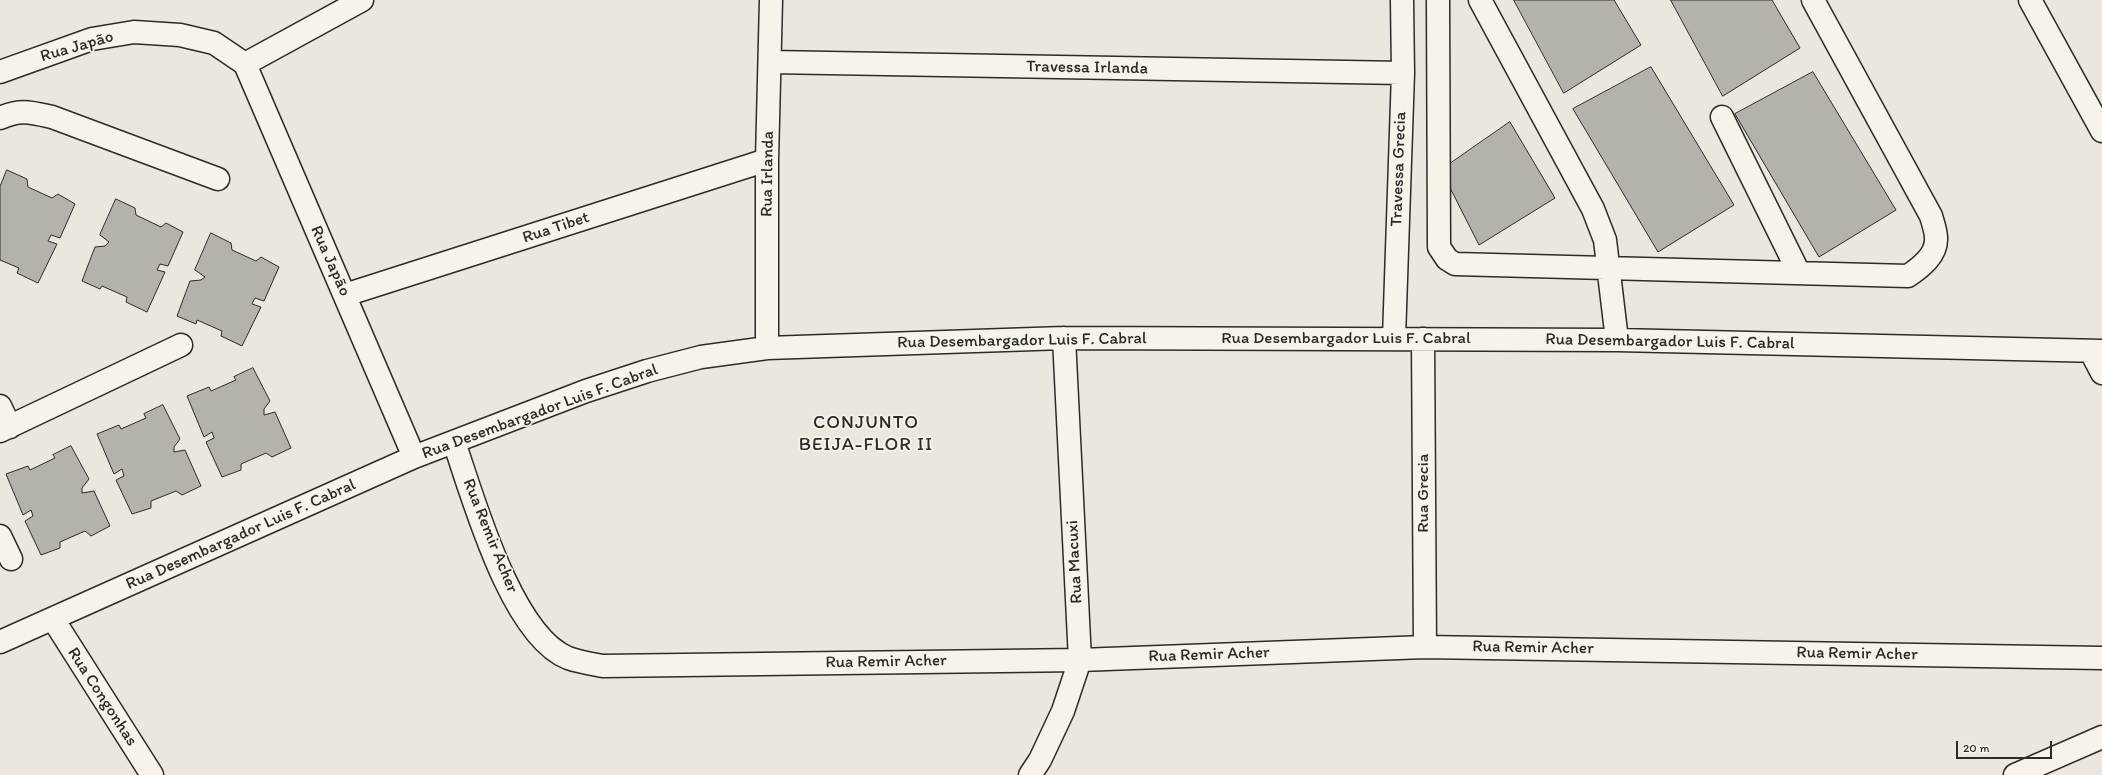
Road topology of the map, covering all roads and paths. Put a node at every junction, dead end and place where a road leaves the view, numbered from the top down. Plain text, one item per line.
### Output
1 (362, 0) edge
2 (771, 0) edge
3 (1402, 0) edge
4 (1438, 0) edge
5 (1480, 0) edge
6 (1814, 0) edge
7 (2030, 0) edge
8 (770, 62) junction
9 (245, 64) junction
10 (0, 72) edge
11 (1403, 73) junction
12 (1722, 117) dead end
13 (0, 118) edge
14 (2102, 131) edge
15 (767, 160) junction
16 (218, 179) dead end
17 (1610, 268) junction
18 (1799, 273) junction
19 (345, 295) junction
20 (1064, 338) junction
21 (1394, 338) junction
22 (1423, 339) junction
23 (1617, 340) junction
24 (181, 345) dead end
25 (767, 348) junction
26 (2097, 351) edge
27 (2102, 373) edge
28 (0, 406) edge
29 (5, 429) edge
30 (454, 442) junction
31 (414, 457) junction
32 (0, 536) edge
33 (11, 559) dead end
34 (53, 619) junction
35 (0, 642) edge
36 (1425, 646) junction
37 (2102, 658) edge
38 (1080, 660) junction
39 (2102, 737) edge
40 (152, 775) edge
41 (1030, 775) edge
42 (2015, 775) edge

1 - 9 street
2 - 8 street, Rua Irlanda
3 - 11 street, Travessa Grecia
4 - 17 street
5 - 17 street
6 - 18 street
7 - 14 street
8 - 11 street, Travessa Irlanda
8 - 15 street, Rua Irlanda
9 - 10 street, Rua Japão
9 - 19 street, Rua Japão
11 - 21 street, Travessa Grecia
12 - 18 street
13 - 16 street
15 - 19 street, Rua Tibet
15 - 25 street, Rua Irlanda
17 - 18 street
17 - 23 street
19 - 31 street, Rua Japão
20 - 21 street, Rua Desembargador Luis F. Cabral
20 - 25 street, Rua Desembargador Luis F. Cabral
20 - 38 street, Rua Macuxi
21 - 22 street, Rua Desembargador Luis F. Cabral
22 - 23 street, Rua Desembargador Luis F. Cabral
22 - 36 street, Rua Grecia
23 - 26 street, Rua Desembargador Luis F. Cabral
24 - 29 street
25 - 30 street, Rua Desembargador Luis F. Cabral
26 - 27 street
28 - 29 street
30 - 31 street, Rua Desembargador Luis F. Cabral
30 - 38 street, Rua Remir Acher
31 - 34 street, Rua Desembargador Luis F. Cabral
32 - 33 street
34 - 35 street, Rua Desembargador Luis F. Cabral
34 - 40 street, Rua Congonhas
36 - 37 street, Rua Remir Acher
36 - 38 street, Rua Remir Acher
38 - 41 street, Rua Macuxi
39 - 42 street

